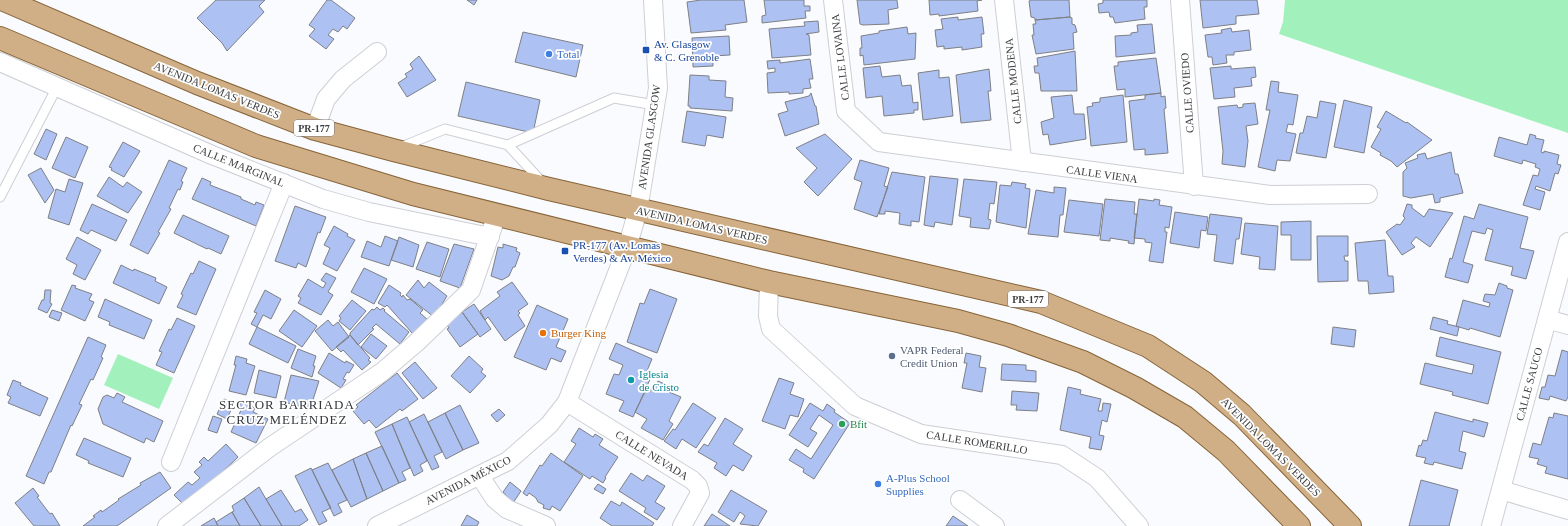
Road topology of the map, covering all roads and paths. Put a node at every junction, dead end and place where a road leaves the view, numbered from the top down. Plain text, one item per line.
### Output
1 (4, 0) edge
2 (653, 0) edge
3 (833, 0) edge
4 (1004, 0) edge
5 (1180, 0) edge
6 (0, 38) edge
7 (377, 52) dead end
8 (0, 62) edge
9 (57, 87) junction
10 (655, 105) junction
11 (848, 113) joint
12 (315, 129) junction
13 (508, 145) junction
14 (393, 150) junction
15 (1022, 162) junction
16 (284, 183) junction
17 (1194, 186) junction
18 (549, 189) junction
19 (1368, 194) dead end
20 (0, 197) edge
21 (638, 210) junction
22 (498, 217) junction
23 (490, 237) junction
24 (1568, 242) edge
25 (627, 248) junction
26 (769, 282) junction
27 (1547, 320) junction
28 (1568, 325) edge
29 (567, 402) junction
30 (171, 462) dead end
31 (479, 476) junction
32 (1500, 490) junction
33 (960, 500) dead end
34 (1568, 510) edge
35 (167, 526) edge
36 (377, 526) edge
37 (546, 526) edge
38 (682, 526) edge
39 (995, 526) edge
40 (1139, 526) edge
41 (1299, 526) edge
42 (1350, 526) edge
43 (1491, 526) edge

1 - 12 main road, AVENIDA LOMAS VERDES / PR-177
2 - 10 street, AVENIDA GLASGOW
3 - 11 street, CALLE LOVAINA
4 - 15 street, CALLE MODENA
5 - 17 street, CALLE OVIEDO
6 - 22 main road
7 - 12 street
8 - 9 street, CALLE MARGINAL
9 - 16 street, CALLE MARGINAL
9 - 20 lane
10 - 13 lane
10 - 21 street, AVENIDA GLASGOW
11 - 15 street, CALLE VIENA
12 - 14 main road, AVENIDA LOMAS VERDES / PR-177
13 - 14 lane
13 - 18 lane
14 - 18 main road, AVENIDA LOMAS VERDES / PR-177
15 - 17 street, CALLE VIENA
16 - 23 street, CALLE MARGINAL
16 - 30 street
17 - 19 street, CALLE VIENA
18 - 21 main road, AVENIDA LOMAS VERDES / PR-177
21 - 25 street, AVENIDA GLASGOW
21 - 42 main road, AVENIDA LOMAS VERDES / PR-177
22 - 23 street
22 - 25 main road
23 - 35 street
24 - 27 street, CALLE SAUCO
25 - 26 main road
25 - 29 street, AVENIDA MÉXICO
26 - 40 street, CALLE ROMERILLO
26 - 41 main road
27 - 28 street
27 - 32 street, CALLE SAUCO
29 - 31 street, AVENIDA MÉXICO
29 - 38 street, CALLE NEVADA
31 - 36 street, AVENIDA MÉXICO
31 - 37 street
32 - 34 street
32 - 43 street, CALLE SAUCO
33 - 39 street

